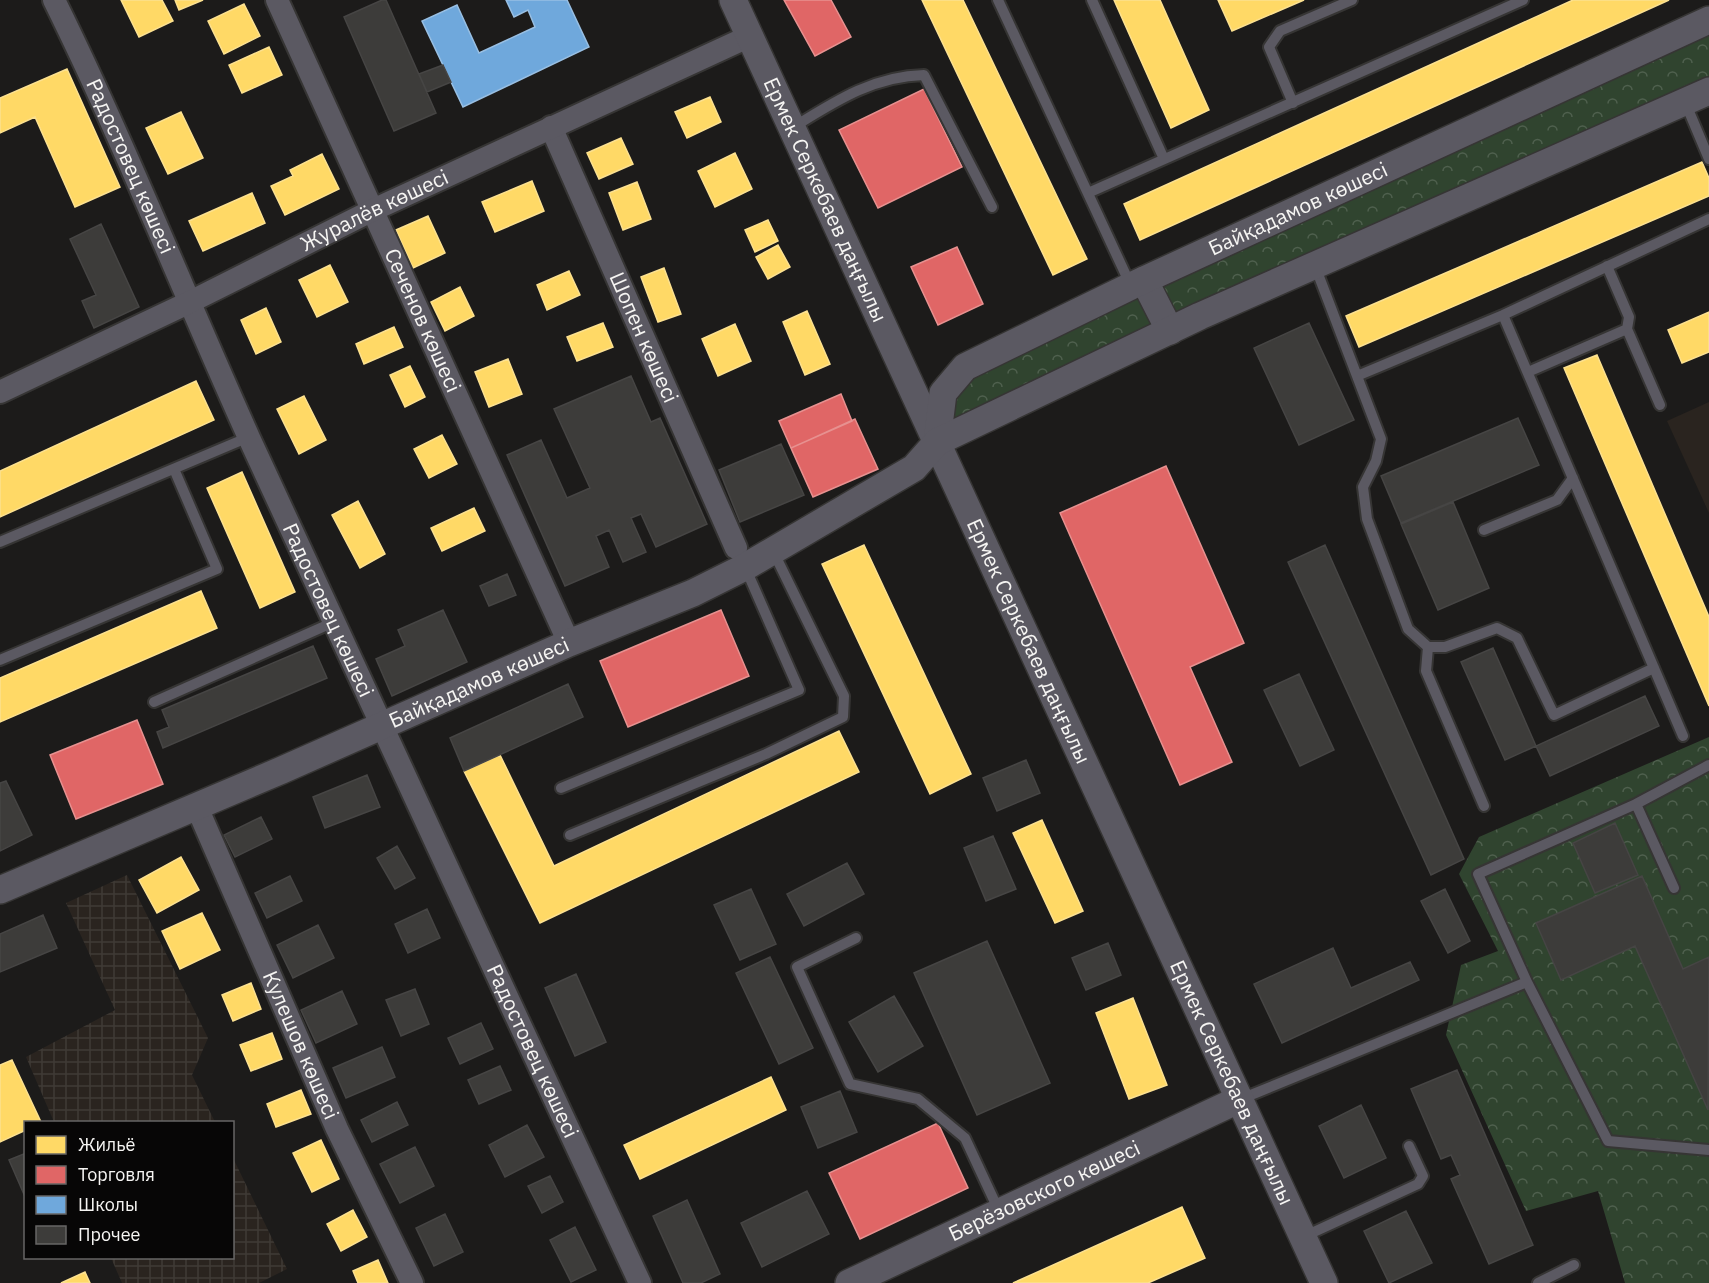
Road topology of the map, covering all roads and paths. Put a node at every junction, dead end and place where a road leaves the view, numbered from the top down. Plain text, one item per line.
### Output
1 (54, 0) edge
2 (277, 0) edge
3 (733, 0) edge
4 (998, 0) edge
5 (1092, 0) edge
6 (1352, 0) edge
7 (1523, 0) edge
8 (1709, 20) edge
9 (750, 36) junction
10 (1709, 91) edge
11 (1684, 102) junction
12 (1293, 103) junction
13 (551, 127) junction
14 (792, 128) junction
15 (1164, 159) junction
16 (1709, 159) edge
17 (1088, 194) junction
18 (992, 207) dead end
19 (371, 211) junction
20 (1709, 219) edge
21 (1315, 266) junction
22 (1607, 266) junction
23 (1137, 283) junction
24 (190, 302) junction
25 (1503, 315) junction
26 (1627, 329) junction
27 (1170, 331) junction
28 (1527, 372) junction
29 (1357, 376) junction
30 (0, 392) edge
31 (1660, 405) dead end
32 (249, 437) junction
33 (937, 442) junction
34 (174, 469) junction
35 (1573, 478) junction
36 (1484, 530) dead end
37 (0, 542) edge
38 (772, 551) junction
39 (740, 557) junction
40 (334, 622) junction
41 (569, 642) junction
42 (1428, 647) junction
43 (0, 660) edge
44 (1654, 668) junction
45 (154, 702) dead end
46 (381, 726) junction
47 (1683, 736) dead end
48 (1709, 765) edge
49 (561, 788) dead end
50 (1636, 804) junction
51 (196, 805) junction
52 (1484, 806) dead end
53 (570, 835) dead end
54 (1674, 888) dead end
55 (0, 890) edge
56 (856, 938) dead end
57 (1527, 982) junction
58 (1240, 1099) junction
59 (1409, 1146) dead end
60 (1709, 1150) edge
61 (1000, 1211) junction
62 (1303, 1237) junction
63 (1574, 1265) dead end
64 (412, 1283) edge
65 (640, 1283) edge
66 (849, 1283) edge
67 (1324, 1283) edge
68 (1538, 1283) edge

1 - 24 street, Радостовец көшесі
2 - 19 street, Сеченов көшесі
3 - 9 street, Ермек Серкебаев даңғылы
4 - 17 lane
5 - 15 lane
6 - 12 lane
7 - 12 lane
8 - 23 street, Байқадамов көшесі
9 - 13 street, Журалёв көшесі
9 - 14 street, Ермек Серкебаев даңғылы
10 - 11 street, Байқадамов көшесі
11 - 16 lane
11 - 21 street, Байқадамов көшесі
12 - 15 lane
13 - 19 street, Журалёв көшесі
13 - 39 street, Шопен көшесі
14 - 18 lane
14 - 33 street, Ермек Серкебаев даңғылы
15 - 17 lane
17 - 23 lane
19 - 24 street, Журалёв көшесі
19 - 41 street, Сеченов көшесі
20 - 22 lane
21 - 27 street, Байқадамов көшесі
21 - 29 lane
22 - 25 lane
22 - 26 lane
23 - 27 street
23 - 33 street, Байқадамов көшесі
24 - 30 street, Журалёв көшесі
24 - 32 street, Радостовец көшесі
25 - 28 lane
25 - 29 lane
26 - 28 lane
26 - 31 lane
27 - 33 street, Байқадамов көшесі
28 - 35 lane
29 - 42 lane
32 - 34 lane
32 - 40 street, Радостовец көшесі
33 - 38 street, Байқадамов көшесі
33 - 58 street, Ермек Серкебаев даңғылы
34 - 37 lane
34 - 43 lane
35 - 36 lane
35 - 44 lane
38 - 39 street, Байқадамов көшесі
38 - 53 lane
39 - 41 street, Байқадамов көшесі
39 - 49 lane
40 - 45 lane
40 - 46 street, Радостовец көшесі
41 - 46 street, Байқадамов көшесі
42 - 44 lane
42 - 52 lane
44 - 47 lane
46 - 51 street, Байқадамов көшесі
46 - 65 street, Радостовец көшесі
48 - 50 lane
50 - 54 lane
50 - 57 lane
51 - 55 street, Байқадамов көшесі
51 - 64 street, Кулешов көшесі
56 - 61 lane
57 - 58 lane
57 - 60 lane
58 - 61 street, Берёзовского көшесі
58 - 62 street, Ермек Серкебаев даңғылы
59 - 62 lane
61 - 66 street, Берёзовского көшесі
62 - 67 street, Ермек Серкебаев даңғылы
63 - 68 lane

